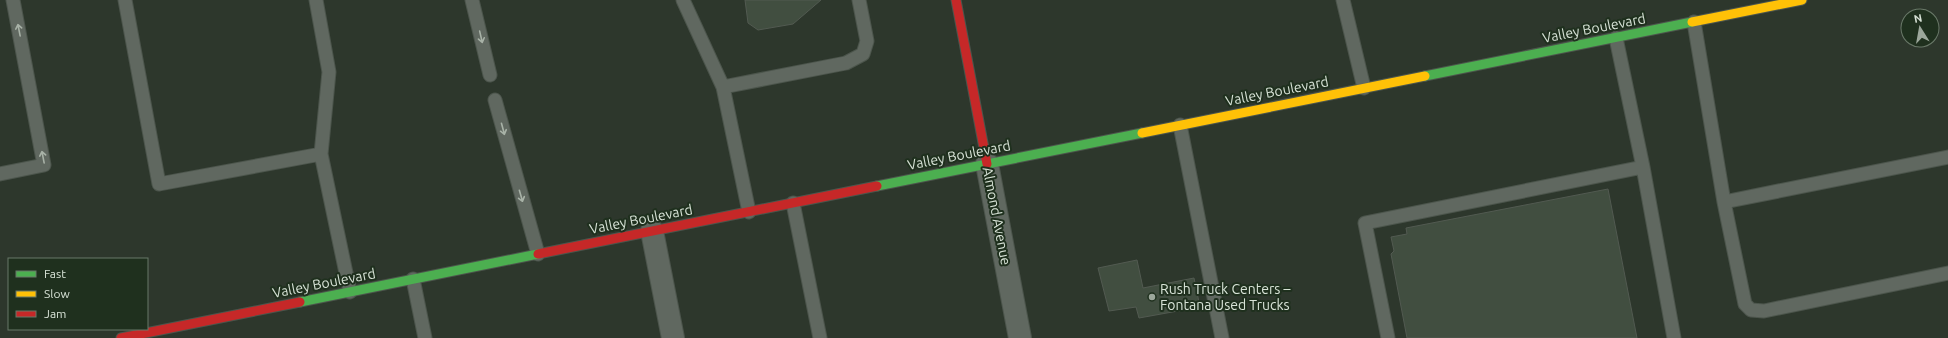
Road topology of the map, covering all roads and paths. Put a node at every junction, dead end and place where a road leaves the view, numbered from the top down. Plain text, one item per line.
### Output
1 (13, 0) edge
2 (126, 0) edge
3 (316, 0) edge
4 (472, 0) edge
5 (683, 0) edge
6 (859, 0) edge
7 (956, 0) edge
8 (1343, 0) edge
9 (1802, 0) edge
10 (1694, 22) junction
11 (1616, 38) junction
12 (490, 75) dead end
13 (723, 87) junction
14 (1364, 88) junction
15 (495, 100) dead end
16 (1180, 125) junction
17 (321, 154) junction
18 (1948, 157) edge
19 (986, 164) junction
20 (1643, 167) junction
21 (0, 174) edge
22 (1724, 202) junction
23 (793, 203) junction
24 (749, 212) junction
25 (652, 231) junction
26 (538, 254) junction
27 (1948, 273) edge
28 (413, 279) junction
29 (350, 292) junction
30 (192, 324) junction
31 (121, 338) edge
32 (196, 338) edge
33 (425, 338) edge
34 (673, 338) edge
35 (820, 338) edge
36 (1020, 338) edge
37 (1222, 338) edge
38 (1388, 338) edge
39 (1674, 338) edge

21 -> 1 lane
2 - 17 lane
3 - 17 lane
4 -> 12 lane
5 - 13 lane
6 - 13 lane
7 - 19 main road, Almond Avenue
8 - 14 lane
9 - 10 main road, Valley Boulevard
10 - 11 main road, Valley Boulevard
10 - 22 lane
11 - 14 main road, Valley Boulevard
11 - 20 lane
13 - 24 lane
14 - 16 main road, Valley Boulevard
15 -> 26 lane
16 - 19 main road, Valley Boulevard
16 - 37 lane
17 - 29 lane
18 - 22 lane
19 - 23 main road, Valley Boulevard
19 - 36 street, Almond Avenue
20 - 38 lane
20 - 39 lane
22 - 27 lane
23 - 24 main road, Valley Boulevard
23 - 35 lane
24 - 25 main road, Valley Boulevard
25 - 26 main road, Valley Boulevard
25 - 34 street
26 - 28 main road, Valley Boulevard
28 - 29 main road, Valley Boulevard
28 - 33 lane
29 - 30 main road, Valley Boulevard
30 - 31 main road, Valley Boulevard
30 - 32 lane

